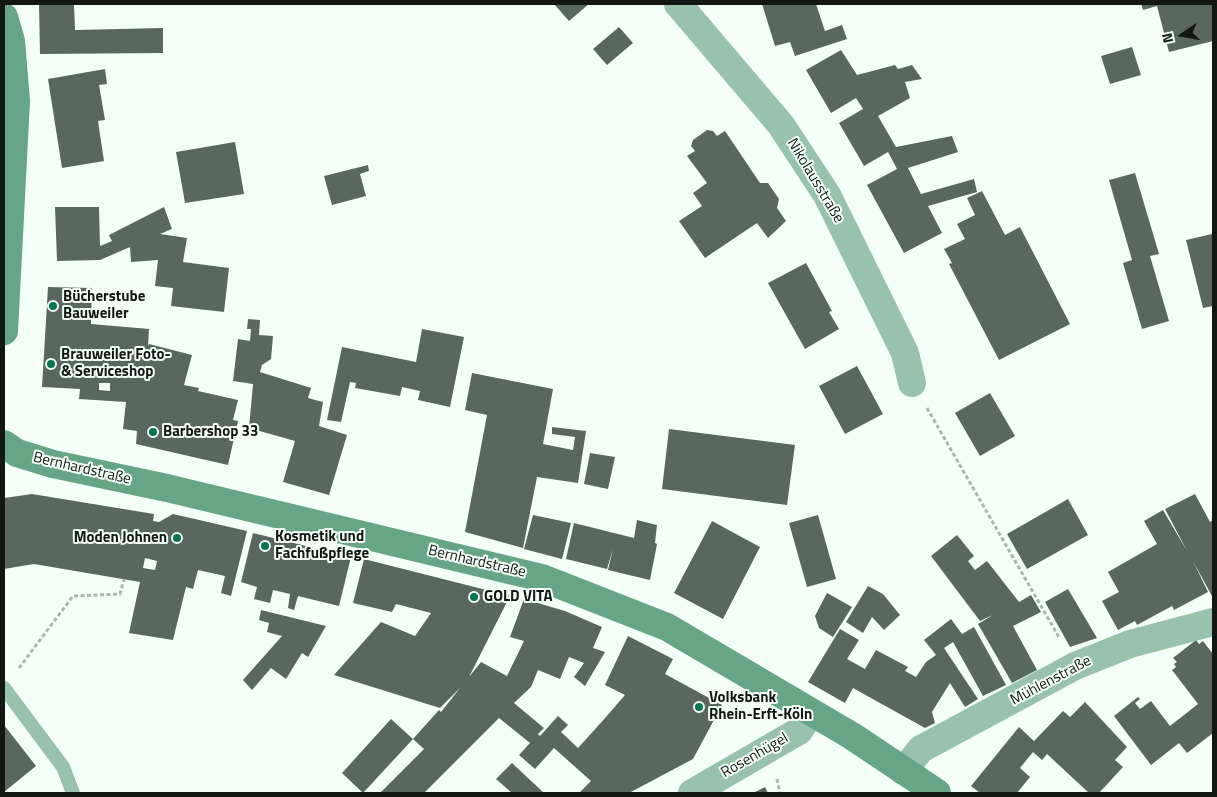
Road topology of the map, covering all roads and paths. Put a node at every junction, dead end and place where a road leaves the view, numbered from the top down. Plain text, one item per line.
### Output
1 (678, 4) edge
2 (4, 17) edge
3 (4, 332) edge
4 (912, 383) joint
5 (4, 444) edge
6 (124, 579) dead end
7 (1213, 622) edge
8 (30, 654) dead end
9 (1075, 666) junction
10 (4, 688) edge
11 (811, 712) junction
12 (904, 771) junction
13 (73, 793) edge
14 (692, 793) edge
15 (937, 793) edge

1 - 4 street, Nikolausstraße
2 - 3 street
4 - 9 path
5 - 11 street, Bernhardstraße
6 - 8 path
7 - 9 street, Mühlenstraße
9 - 12 street, Mühlenstraße
10 - 13 lane
11 - 12 street, Bernhardstraße
11 - 14 street, Rosenhügel
12 - 15 street, Bernhardstraße

